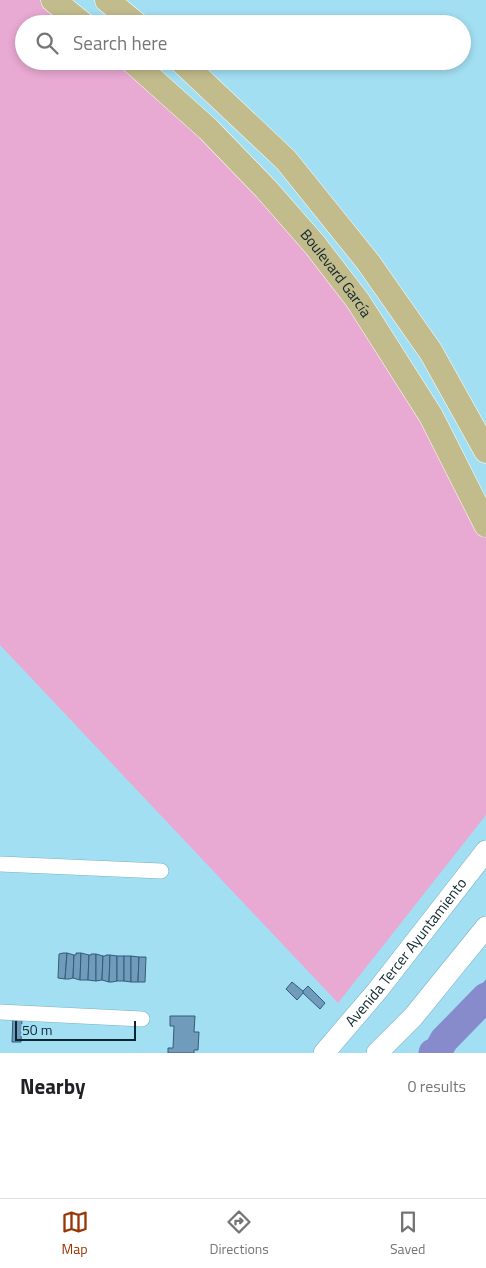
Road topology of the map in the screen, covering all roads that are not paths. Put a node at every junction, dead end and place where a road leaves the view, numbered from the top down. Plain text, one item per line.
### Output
1 (53, 0) edge
2 (108, 0) edge
3 (72, 15) edge
4 (126, 15) edge
5 (142, 70) edge
6 (191, 70) edge
7 (486, 451) edge
8 (486, 526) edge
9 (486, 850) edge
10 (0, 864) edge
11 (161, 871) dead end
12 (486, 927) edge
13 (0, 1012) edge
14 (142, 1020) dead end
15 (324, 1053) edge
16 (376, 1053) edge

1 - 3 main road
2 - 4 main road
5 - 8 main road, Boulevard García
6 - 7 main road
9 - 15 main road, Avenida Tercer Ayuntamiento
10 - 11 street
12 - 16 main road
13 - 14 street

